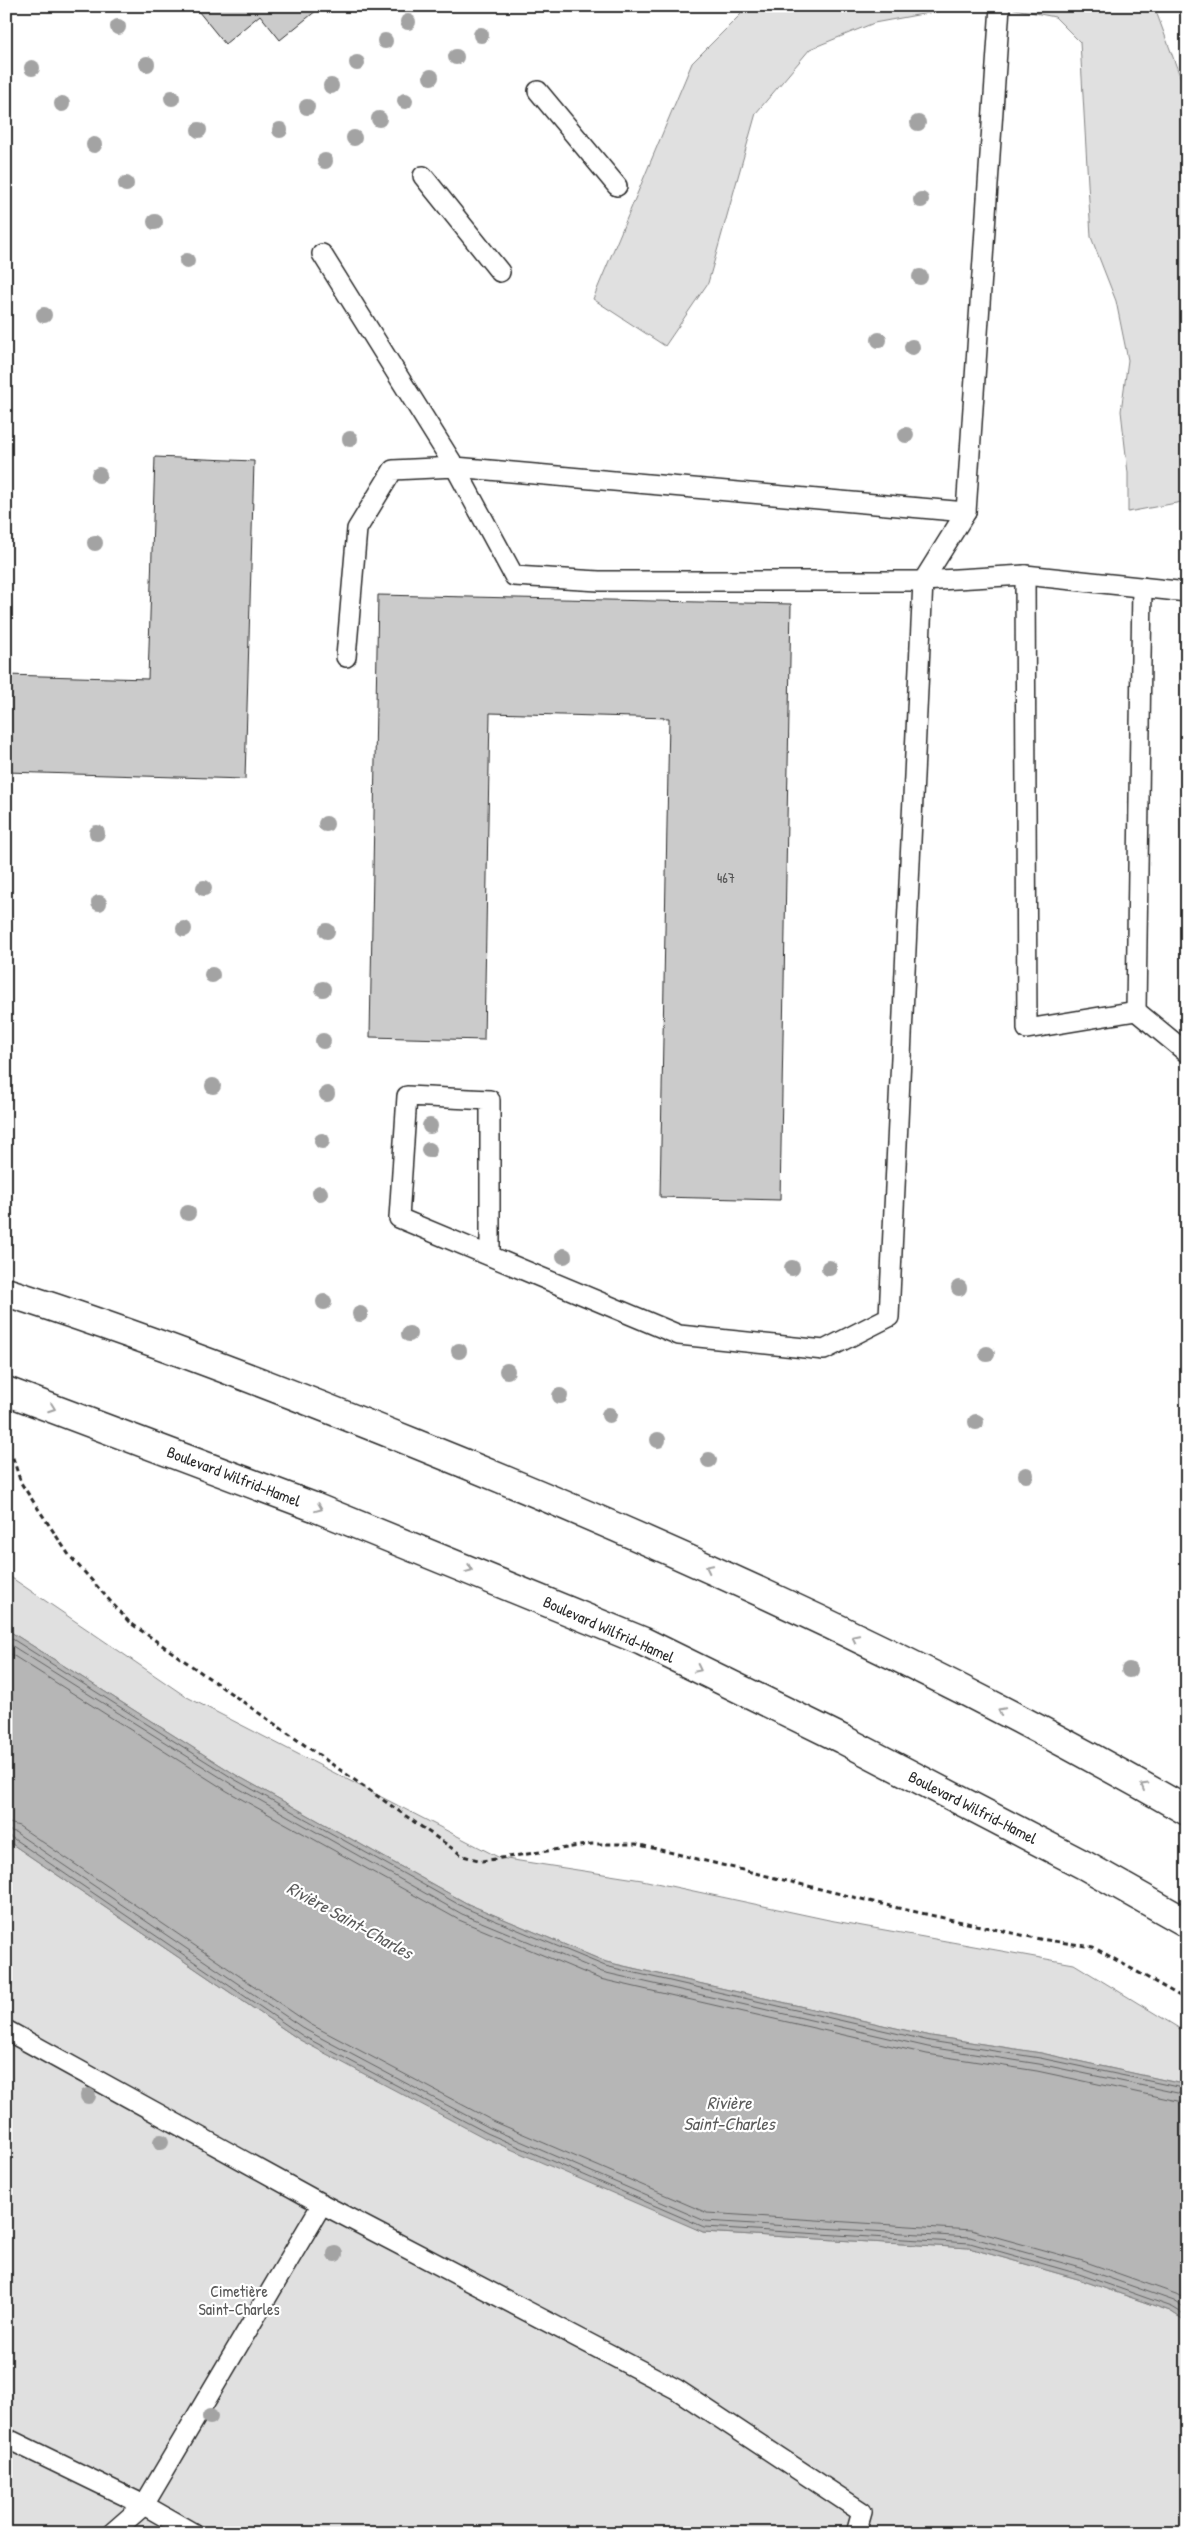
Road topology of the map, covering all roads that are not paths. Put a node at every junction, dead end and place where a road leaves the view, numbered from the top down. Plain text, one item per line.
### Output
1 (1000, 6) edge
2 (538, 91) dead end
3 (423, 176) dead end
4 (617, 186) dead end
5 (322, 254) dead end
6 (500, 272) dead end
7 (455, 467) junction
8 (966, 512) junction
9 (1025, 575) junction
10 (923, 581) junction
11 (1142, 587) junction
12 (1187, 592) edge
13 (346, 657) dead end
14 (1136, 1011) junction
15 (1187, 1053) edge
16 (490, 1256) junction
17 (6, 1292) edge
18 (6, 1391) edge
19 (1187, 1811) edge
20 (1187, 1923) edge
21 (6, 2030) edge
22 (322, 2204) junction
23 (6, 2438) edge
24 (144, 2505) junction
25 (112, 2533) edge
26 (192, 2533) edge
27 (856, 2533) edge

1 - 8 lane
2 - 4 lane
3 - 6 lane
5 - 7 lane
7 - 8 lane
7 - 10 lane
7 - 13 lane
8 - 10 lane
9 - 10 lane
9 - 11 lane
9 - 14 lane
10 - 16 lane
11 - 12 lane
11 - 14 lane
14 - 15 lane
16 - 16 lane
19 -> 17 main road
18 -> 20 main road, Boulevard Wilfrid-Hamel
21 - 22 lane
22 - 24 lane
22 - 27 lane
23 - 24 lane
24 - 25 lane
24 - 26 lane

